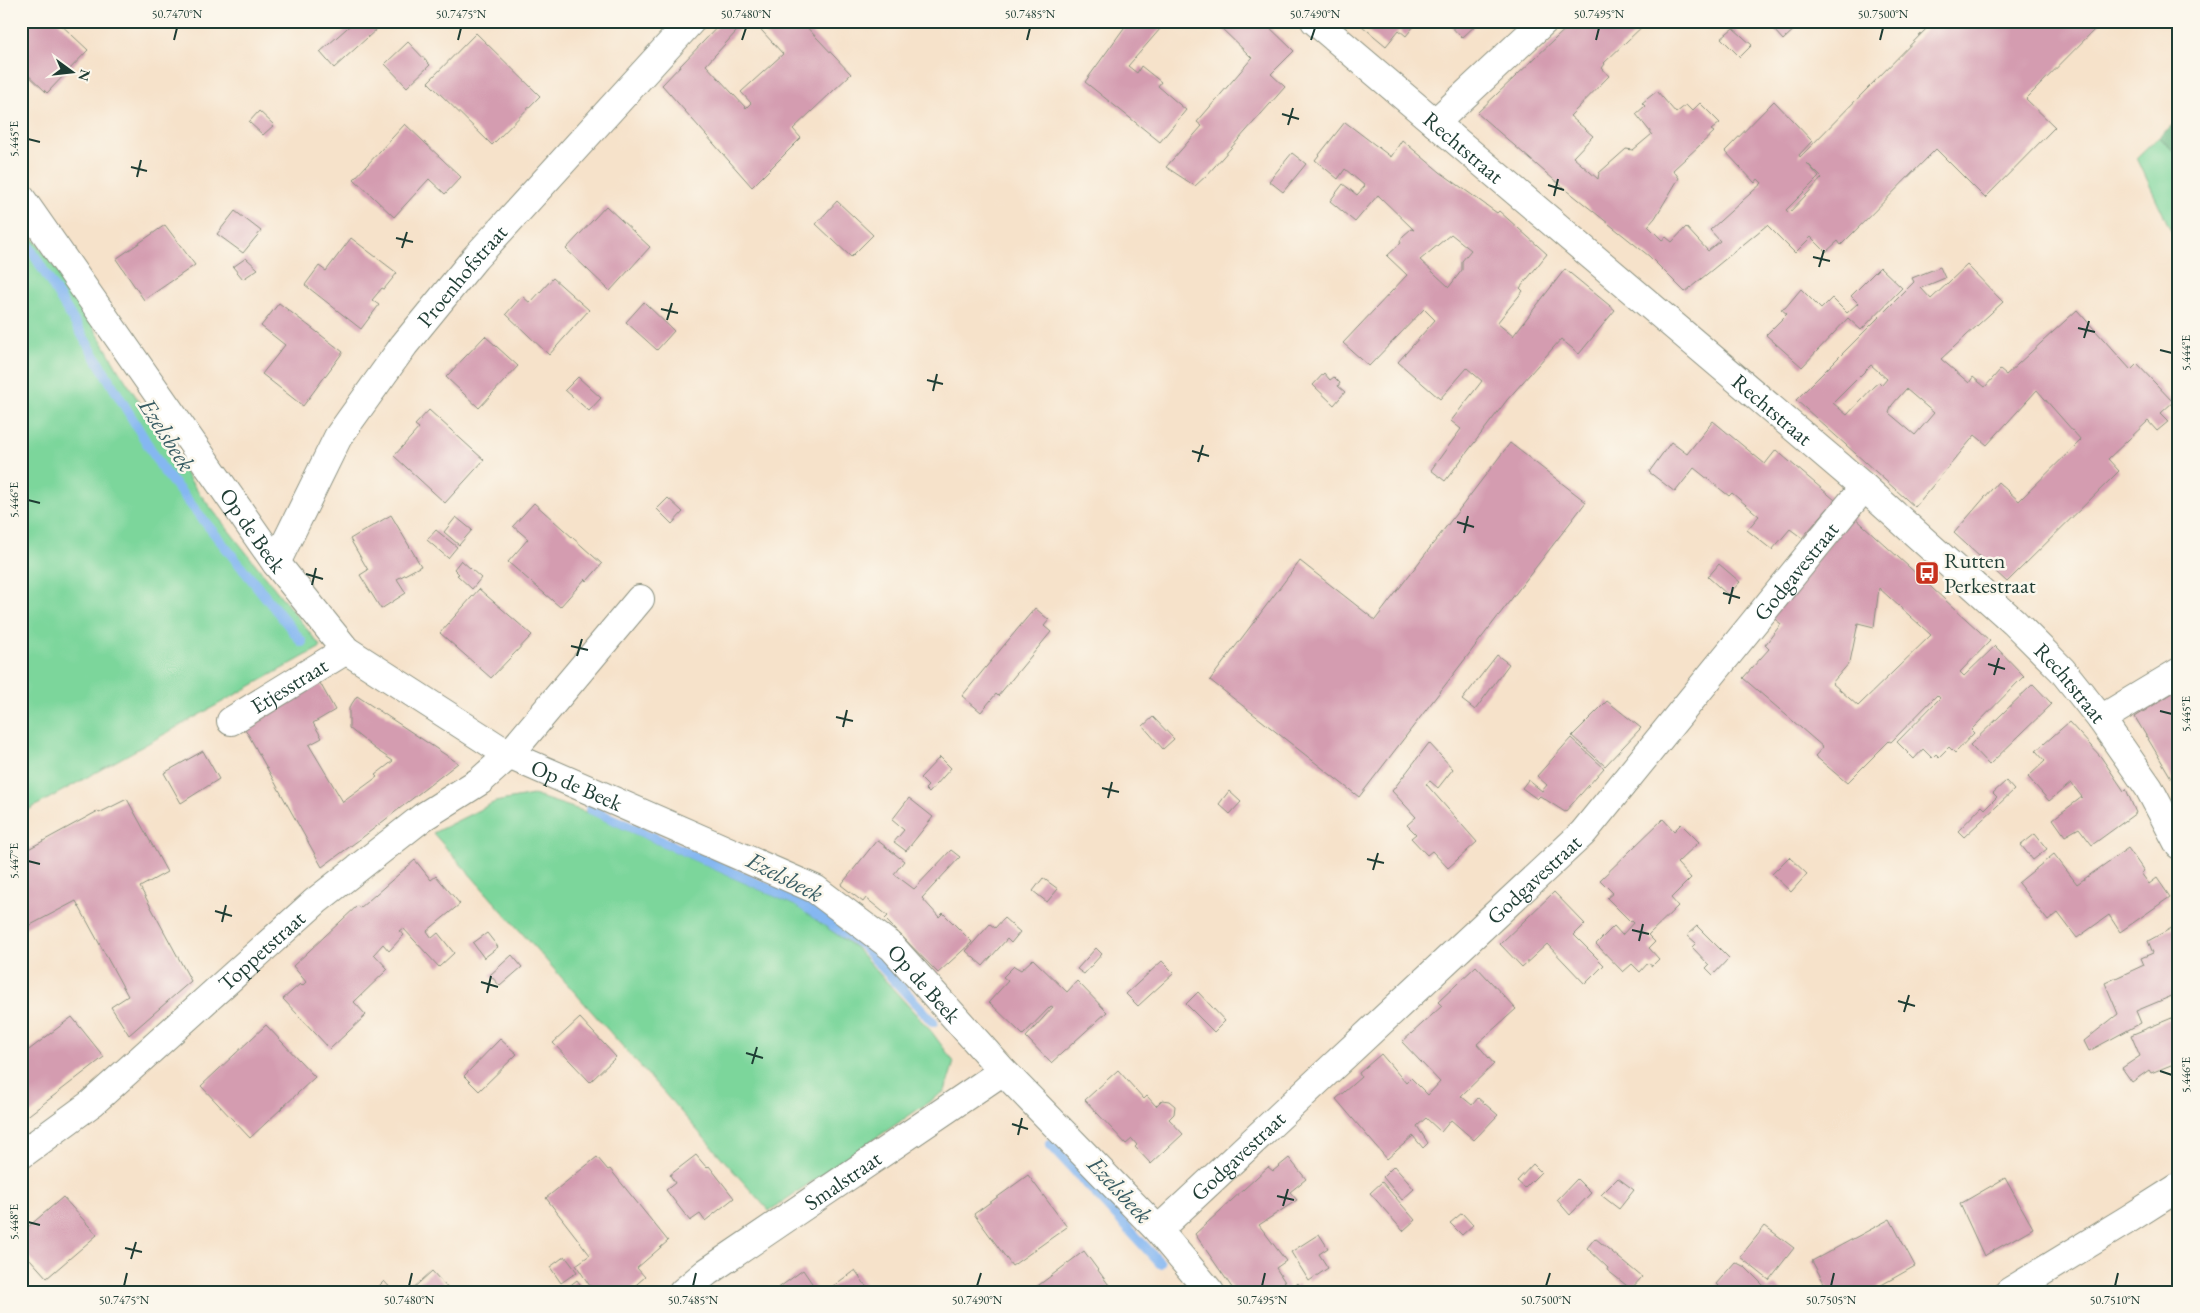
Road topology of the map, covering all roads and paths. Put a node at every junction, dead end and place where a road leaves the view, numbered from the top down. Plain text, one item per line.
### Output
1 (692, 21) edge
2 (1314, 21) edge
3 (1544, 21) edge
4 (1435, 123) junction
5 (21, 198) edge
6 (1864, 487) junction
7 (276, 563) junction
8 (640, 599) dead end
9 (346, 650) junction
10 (2179, 672) edge
11 (2101, 719) junction
12 (231, 721) dead end
13 (508, 756) junction
14 (2179, 845) edge
15 (1002, 1071) junction
16 (21, 1155) edge
17 (2179, 1187) edge
18 (1158, 1230) junction
19 (683, 1292) edge
20 (1210, 1292) edge
21 (2009, 1292) edge

1 - 7 street, Proenhofstraat
2 - 4 street, Rechtstraat
3 - 4 street
4 - 6 street, Rechtstraat
5 - 7 street, Op de Beek
6 - 11 street, Rechtstraat
6 - 18 street, Godgavestraat
7 - 9 street, Op de Beek
8 - 13 street, Toppetstraat
9 - 12 street, Etjesstraat
9 - 13 street, Op de Beek
10 - 11 street
11 - 14 street, Rechtstraat
13 - 15 street, Op de Beek
13 - 16 street, Toppetstraat
15 - 18 street, Op de Beek
15 - 19 street, Smalstraat
17 - 21 street
18 - 20 street, Op de Beek

